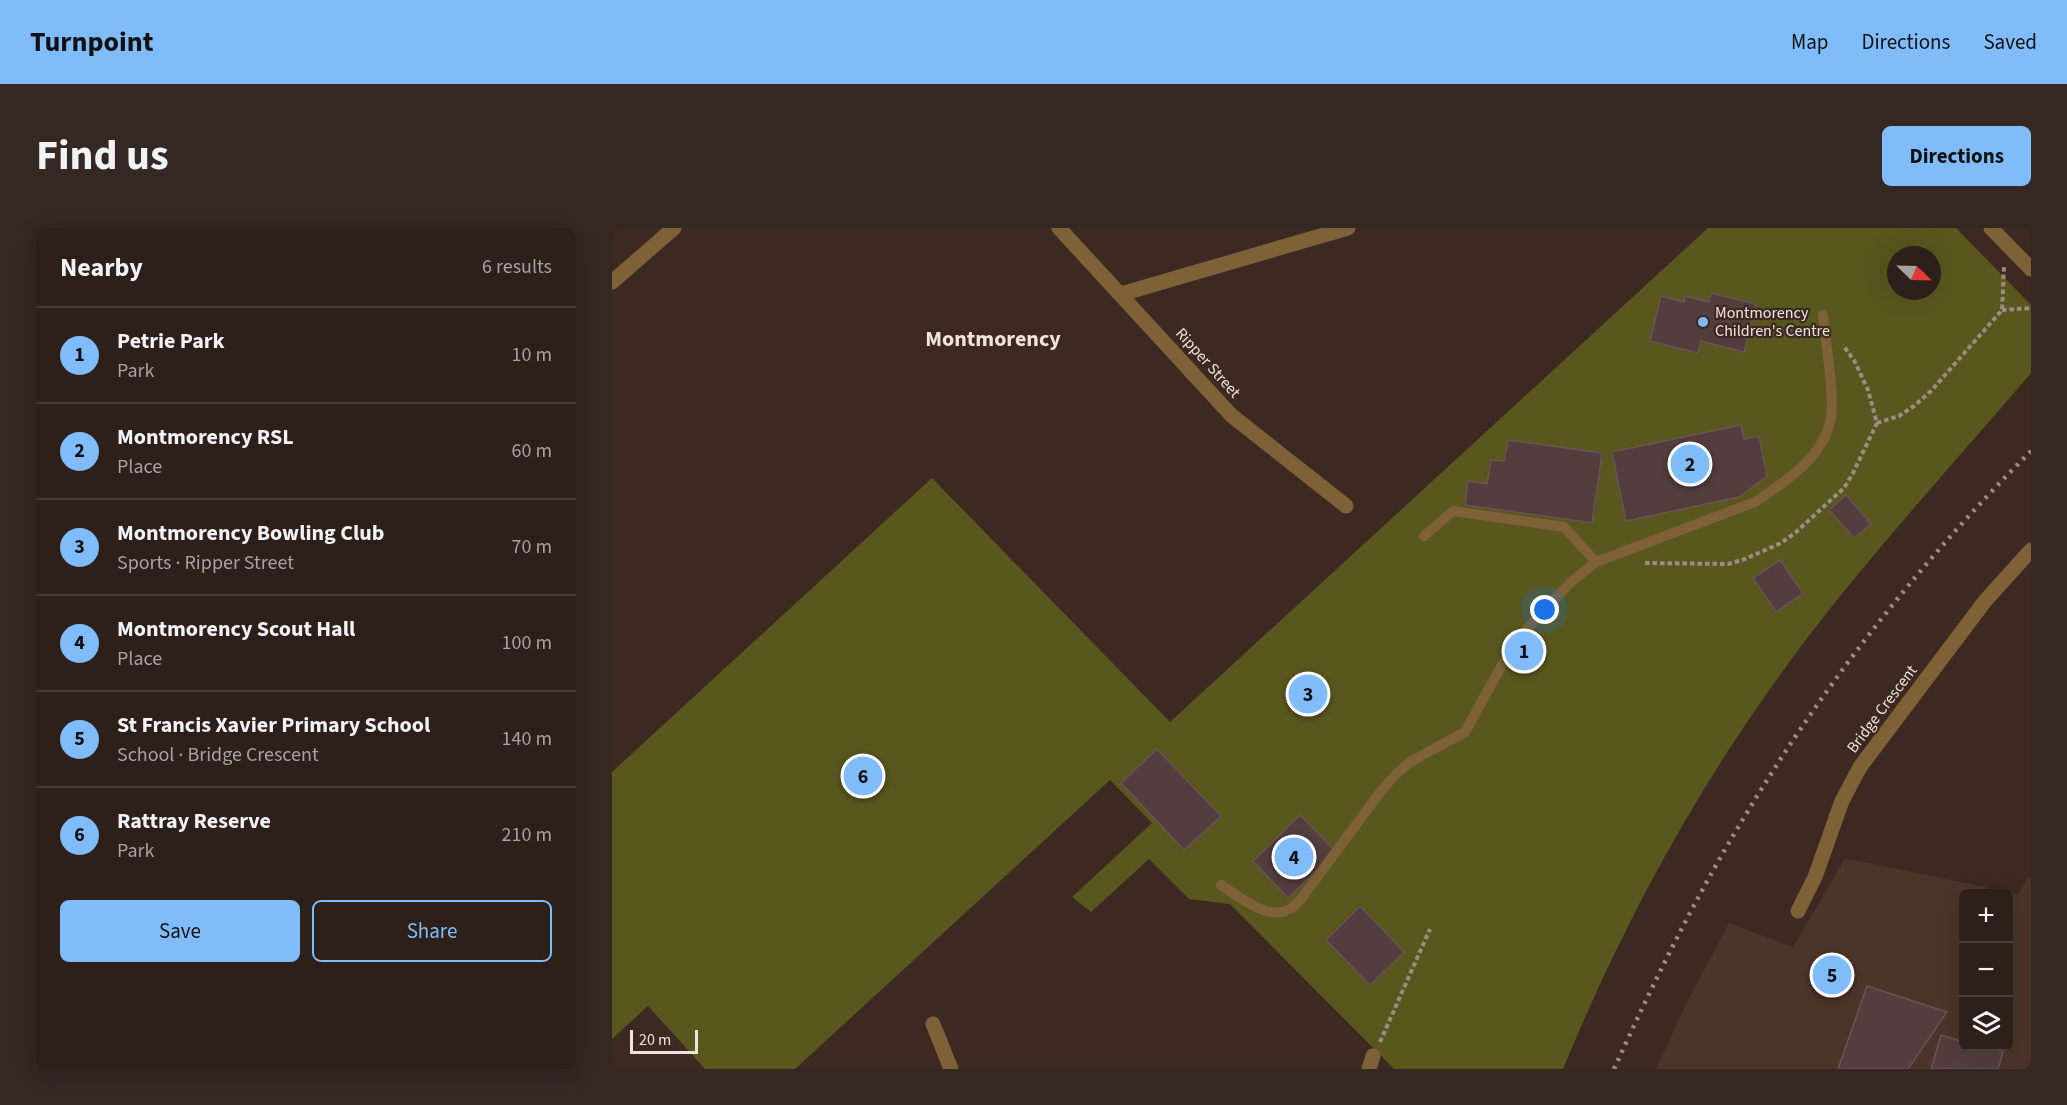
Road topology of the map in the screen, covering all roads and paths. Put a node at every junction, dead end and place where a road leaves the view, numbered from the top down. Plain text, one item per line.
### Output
1 (674, 228) edge
2 (1059, 228) edge
3 (1348, 228) edge
4 (1991, 228) edge
5 (2006, 244) junction
6 (2031, 269) edge
7 (612, 282) edge
8 (1121, 294) junction
9 (2031, 308) edge
10 (2002, 310) junction
11 (1823, 315) dead end
12 (1877, 423) dead end
13 (1346, 506) dead end
14 (1424, 536) dead end
15 (2031, 550) edge
16 (1596, 562) junction
17 (1221, 885) dead end
18 (1798, 911) dead end
19 (1430, 929) dead end
20 (933, 1024) dead end
21 (1371, 1063) edge
22 (951, 1069) edge

1 - 7 street
2 - 8 street, Ripper Street
3 - 8 street
4 - 5 street
5 - 6 street
5 - 10 path
8 - 13 street, Ripper Street
9 - 10 path
10 - 12 path
11 - 16 lane
14 - 16 lane
15 - 18 street, Bridge Crescent
16 - 17 lane
19 - 21 path
20 - 22 street

